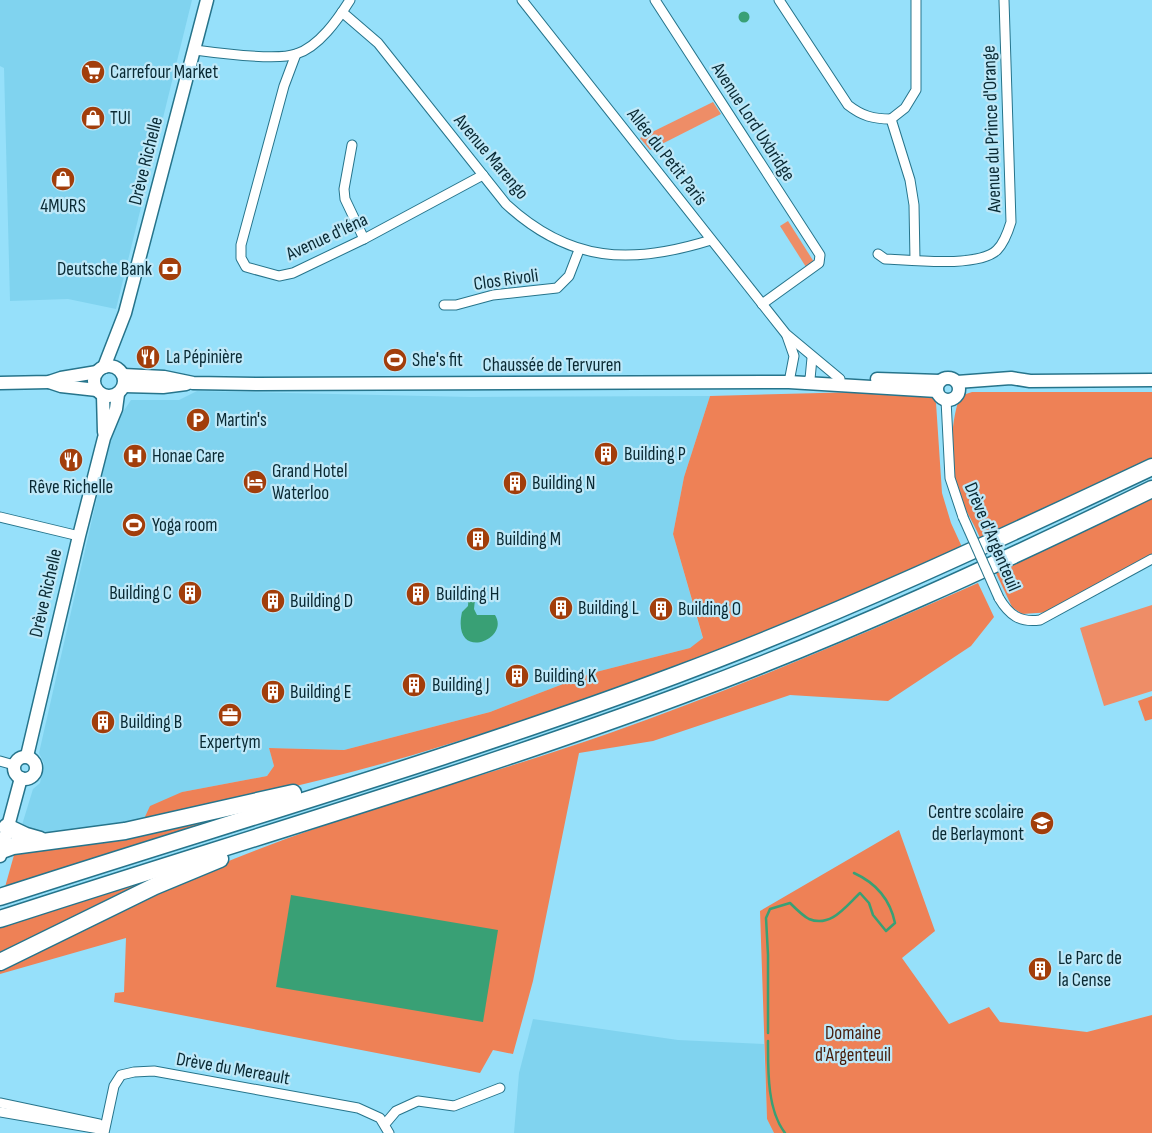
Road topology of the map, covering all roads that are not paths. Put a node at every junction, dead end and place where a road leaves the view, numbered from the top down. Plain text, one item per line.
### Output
1 (207, 0) edge
2 (350, 0) edge
3 (522, 0) edge
4 (655, 0) edge
5 (779, 0) edge
6 (916, 0) edge
7 (1004, 0) edge
8 (342, 12) junction
9 (195, 50) junction
10 (296, 54) junction
11 (891, 119) junction
12 (352, 145) dead end
13 (483, 175) junction
14 (364, 239) junction
15 (711, 240) junction
16 (579, 250) junction
17 (878, 254) dead end
18 (915, 260) junction
19 (762, 304) junction
20 (444, 305) dead end
21 (120, 331) junction
22 (786, 334) junction
23 (812, 358) junction
24 (100, 370) junction
25 (840, 379) junction
26 (1152, 380) edge
27 (121, 381) junction
28 (49, 382) junction
29 (789, 382) junction
30 (805, 382) junction
31 (822, 382) junction
32 (0, 383) edge
33 (938, 386) junction
34 (958, 386) junction
35 (100, 393) junction
36 (946, 400) junction
37 (104, 438) junction
38 (1152, 467) edge
39 (1152, 489) edge
40 (0, 517) edge
41 (79, 536) junction
42 (1152, 559) edge
43 (27, 756) junction
44 (0, 761) edge
45 (14, 764) junction
46 (21, 778) junction
47 (340, 788) junction
48 (8, 827) junction
49 (269, 833) junction
50 (47, 841) junction
51 (1, 854) edge
52 (0, 897) edge
53 (8, 917) edge
54 (0, 962) edge
55 (500, 1088) dead end
56 (0, 1103) edge
57 (0, 1112) edge
58 (387, 1128) edge
59 (104, 1131) edge

1 - 9 main road, Drève Richelle
2 - 8 street
3 - 15 street, Allée du Petit Paris
4 - 19 street, Avenue Lord Uxbridge
5 - 11 street
6 - 11 street
7 - 18 street, Avenue du Prince d'Orange
8 - 10 street
8 - 13 street, Avenue Marengo
9 - 10 street
9 - 21 main road, Drève Richelle
10 - 14 street, Avenue d'Iéna
11 - 18 street
12 - 14 street
13 - 14 street, Avenue d'Iéna
13 - 16 street, Avenue Marengo
15 - 16 street, Avenue Marengo
15 - 19 street, Allée du Petit Paris
16 - 20 street, Clos Rivoli
17 - 18 street, Avenue du Prince d'Orange
19 - 22 street, Allée du Petit Paris
21 - 24 main road, Drève Richelle
21 - 27 main road, Drève Richelle
22 - 23 street, Allée du Petit Paris
22 - 29 street, Allée du Petit Paris
23 - 25 street, Allée du Petit Paris
23 - 30 street
24 - 27 main road
24 - 28 main road
24 - 35 main road, Drève Richelle
25 - 31 main road, Chaussée de Tervuren
25 - 33 main road, Chaussée de Tervuren
26 - 34 main road
27 - 29 main road, Chaussée de Tervuren
27 - 35 main road
27 - 37 main road, Drève Richelle
28 - 32 main road
28 - 35 main road
29 - 30 main road, Chaussée de Tervuren
30 - 31 main road, Chaussée de Tervuren
31 - 33 main road, Chaussée de Tervuren
33 - 34 main road
33 - 36 main road
34 - 36 main road
35 - 37 main road, Drève Richelle
36 - 42 street, Drève d'Argenteuil, bridge
37 - 41 main road, Drève Richelle
38 - 47 highway
39 - 49 highway
40 - 41 street
41 - 43 main road, Drève Richelle
43 - 45 main road
43 - 46 main road
44 - 45 street
45 - 46 main road
46 - 48 main road
47 - 50 highway
47 - 52 highway
48 - 50 highway
48 - 51 main road
49 - 53 highway
49 - 54 highway
50 - 51 highway
55 - 58 street
56 - 59 street
57 - 59 street
58 - 59 street, Drève du Mereault

